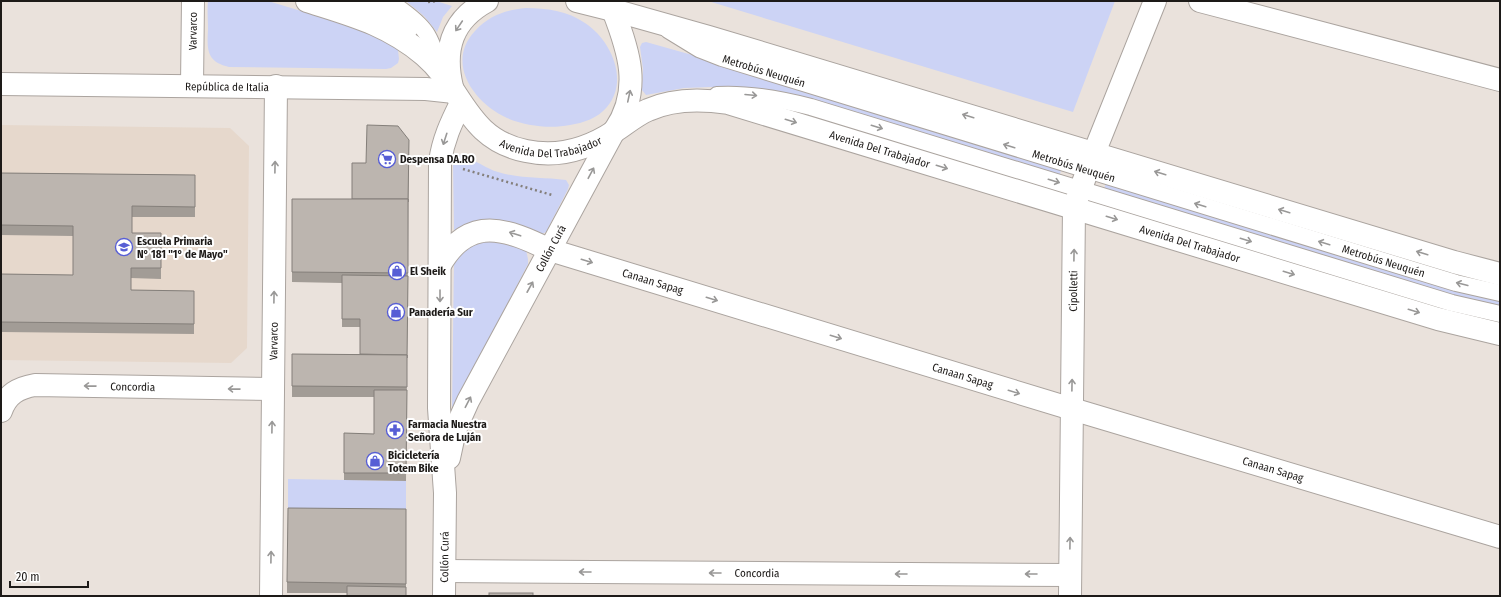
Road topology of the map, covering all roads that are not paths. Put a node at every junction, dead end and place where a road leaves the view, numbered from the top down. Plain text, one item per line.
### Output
1 (193, 1) edge
2 (307, 1) edge
3 (345, 1) edge
4 (372, 1) edge
5 (388, 1) edge
6 (488, 1) edge
7 (577, 1) edge
8 (1155, 1) edge
9 (1200, 1) edge
10 (611, 5) edge
11 (440, 70) junction
12 (1500, 80) edge
13 (1, 84) edge
14 (192, 85) junction
15 (276, 86) junction
16 (457, 98) junction
17 (614, 132) junction
18 (1084, 180) junction
19 (550, 250) junction
20 (440, 265) junction
21 (1500, 274) edge
22 (1500, 293) edge
23 (1500, 314) edge
24 (1500, 334) edge
25 (273, 389) junction
26 (3, 398) edge
27 (1072, 409) junction
28 (445, 493) junction
29 (1500, 537) edge
30 (444, 571) junction
31 (1070, 575) junction
32 (271, 596) edge
33 (444, 596) edge
34 (1070, 596) edge

1 - 14 street, Varvarco
2 - 11 street, Avenida Del Trabajador
3 - 4 street
5 - 11 lane
6 -> 16 street
7 - 10 street, Avenida Del Trabajador
8 - 18 street, Cipolletti
9 - 12 street
17 -> 10 street, Collón Curá
18 -> 10 street, Avenida Del Trabajador
11 - 16 street, Avenida Del Trabajador
13 - 14 street, República de Italia
14 - 15 street, República de Italia
15 - 16 street, República de Italia
25 -> 15 street, Varvarco
16 - 17 street, Avenida Del Trabajador
16 -> 20 street, Collón Curá
17 -> 18 street, Avenida Del Trabajador
19 -> 17 street, Collón Curá
21 -> 18 street, Avenida Del Trabajador
22 -> 18 lane, Metrobús Neuquén
18 -> 23 lane, Metrobús Neuquén
18 -> 24 street, Avenida Del Trabajador
27 -> 18 street, Cipolletti
19 -> 20 street, Canaan Sapag
19 -> 27 street, Canaan Sapag
28 -> 19 street, Collón Curá
20 -> 28 street, Collón Curá
25 -> 26 street, Concordia
32 -> 25 street, Varvarco
27 - 29 street, Canaan Sapag
31 -> 27 street, Cipolletti
28 - 30 street, Collón Curá
31 -> 30 street, Concordia
30 - 33 street, Collón Curá
31 - 34 street, Cipolletti

